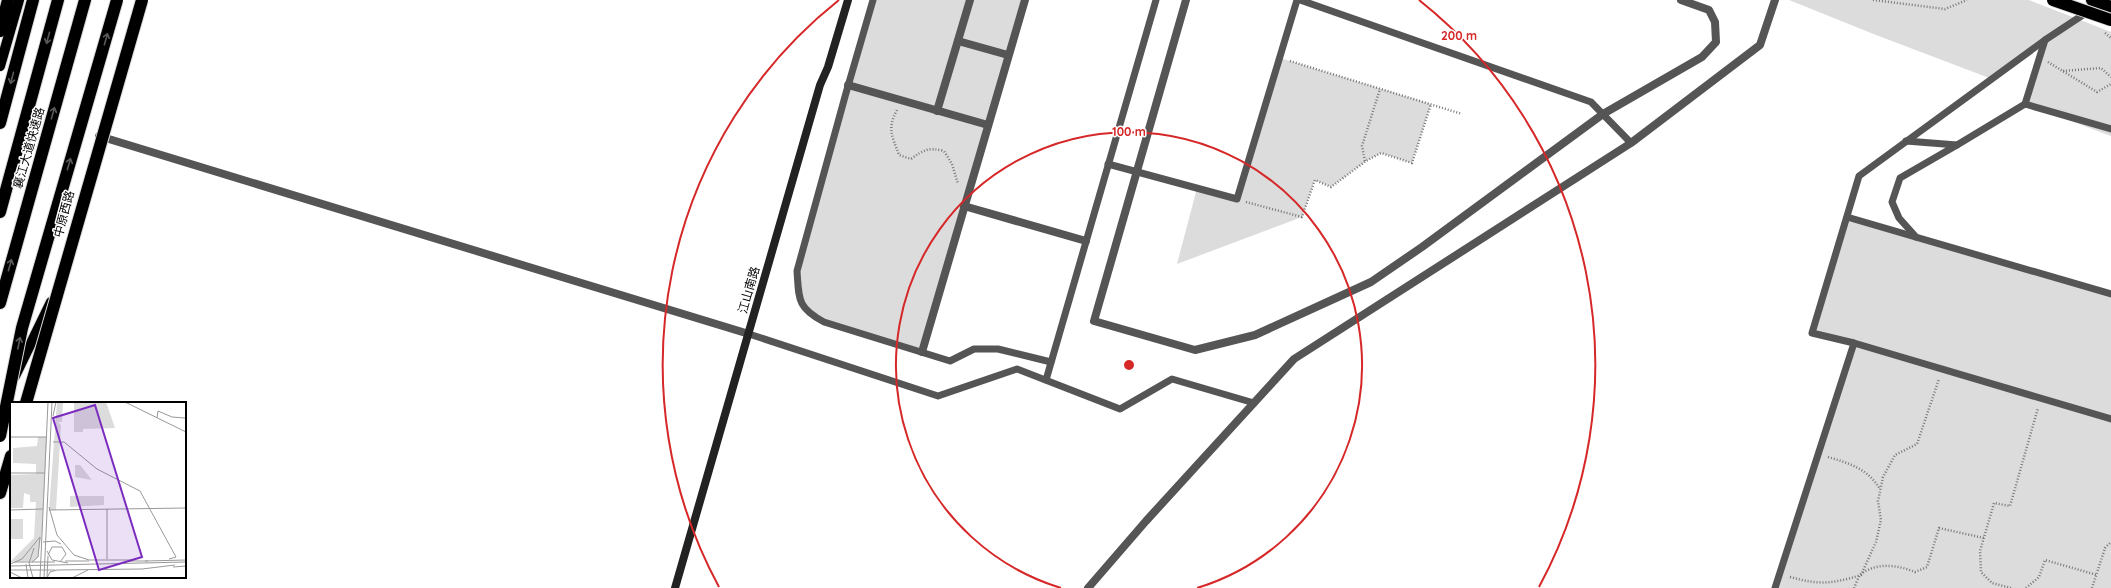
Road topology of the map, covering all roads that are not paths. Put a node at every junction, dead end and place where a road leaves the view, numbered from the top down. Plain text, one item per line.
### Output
1 (8, 0) edge
2 (19, 0) edge
3 (33, 0) edge
4 (58, 0) edge
5 (85, 0) edge
6 (117, 0) edge
7 (136, 0) edge
8 (142, 0) edge
9 (848, 0) edge
10 (873, 0) edge
11 (970, 0) edge
12 (1025, 0) edge
13 (1156, 0) edge
14 (1186, 0) edge
15 (1298, 0) edge
16 (1681, 0) edge
17 (1775, 0) edge
18 (2052, 0) edge
19 (2101, 3) edge
20 (2111, 20) edge
21 (0, 31) edge
22 (2045, 40) junction
23 (958, 41) junction
24 (1008, 55) junction
25 (0, 66) edge
26 (848, 85) junction
27 (2025, 104) junction
28 (937, 111) junction
29 (1602, 114) junction
30 (0, 123) edge
31 (988, 125) junction
32 (2111, 130) edge
33 (98, 136) junction
34 (1906, 141) junction
35 (1631, 143) junction
36 (1957, 145) junction
37 (1108, 164) junction
38 (1136, 172) junction
39 (964, 206) junction
40 (0, 212) edge
41 (1847, 217) junction
42 (1916, 237) junction
43 (1086, 241) junction
44 (2111, 294) edge
45 (0, 303) edge
46 (749, 334) junction
47 (1854, 343) junction
48 (922, 352) junction
49 (1051, 362) junction
50 (1046, 380) junction
51 (26, 402) edge
52 (1254, 402) junction
53 (2111, 419) edge
54 (0, 428) edge
55 (0, 436) edge
56 (10, 459) edge
57 (0, 493) edge
58 (675, 588) edge
59 (1088, 588) edge
60 (1775, 588) edge

1 - 21 highway
2 - 25 main road
3 -> 30 highway
4 -> 40 highway, 襄江大道快速路
45 -> 5 highway, 襄江大道快速路
55 -> 6 highway, bridge
7 - 33 main road, 中原西路
8 - 51 highway, bridge
9 - 46 street, 江山南路
10 - 26 lane
11 - 23 street
12 - 24 street
13 - 37 lane
14 - 38 street
15 - 29 lane
15 - 38 lane
16 - 29 street
17 - 35 street
18 - 20 highway, bridge
19 - 22 lane
22 - 27 lane
22 - 34 lane
23 - 24 street
23 - 28 street
24 - 31 street
26 - 28 street
26 - 48 lane
27 - 32 lane
27 - 36 lane
28 - 31 street
29 - 35 lane
29 - 38 street
31 - 39 street
33 - 46 street
33 - 54 main road, 中原西路
34 - 36 lane
34 - 41 lane
35 - 52 street
36 - 42 lane
37 - 38 lane
37 - 43 lane
39 - 43 street
39 - 48 street
41 - 42 lane
41 - 47 lane
42 - 44 lane
43 - 49 lane
46 - 50 lane
46 - 58 street, 江山南路
47 - 53 lane
47 - 60 lane
48 - 49 lane
49 - 50 lane
50 - 52 lane
52 - 59 street
56 - 57 highway

